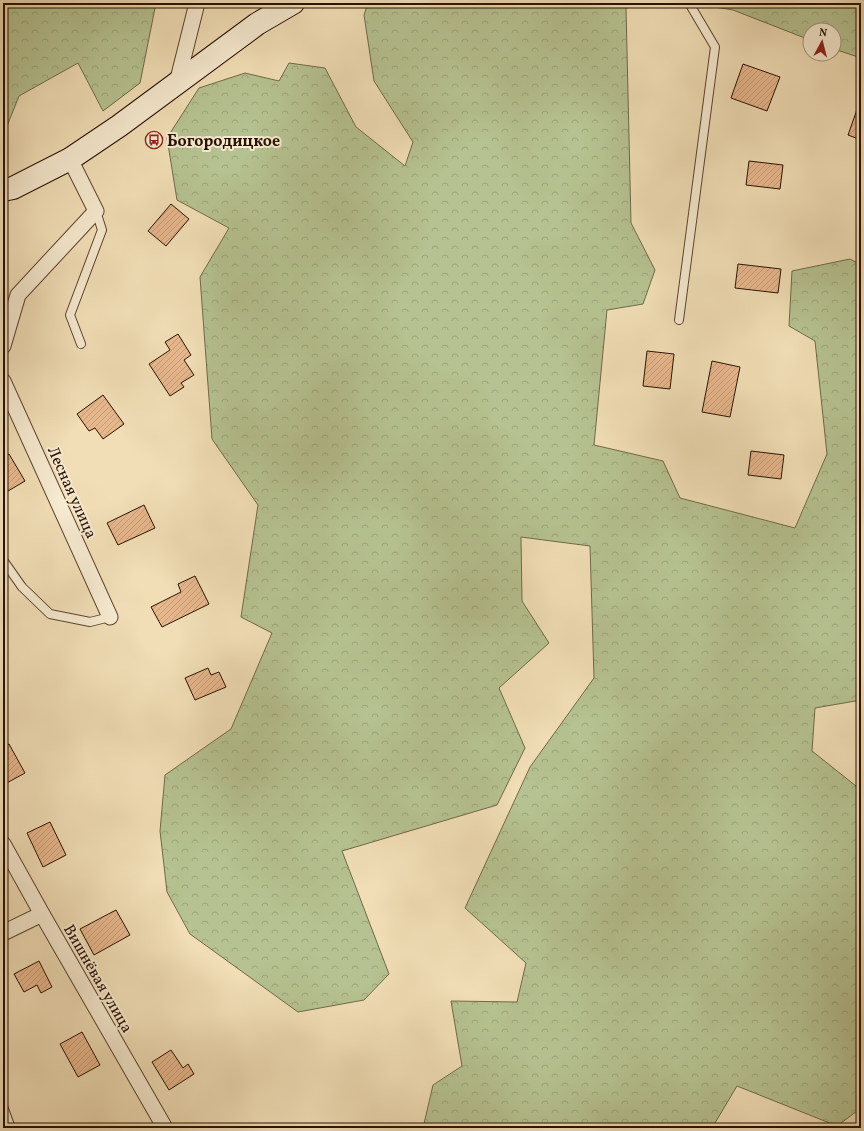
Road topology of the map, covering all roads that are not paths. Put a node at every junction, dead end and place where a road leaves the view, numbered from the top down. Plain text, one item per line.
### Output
1 (197, 3) edge
2 (293, 3) edge
3 (689, 3) edge
4 (177, 82) junction
5 (70, 159) junction
6 (3, 190) edge
7 (96, 211) junction
8 (679, 320) dead end
9 (81, 344) dead end
10 (3, 346) edge
11 (3, 381) edge
12 (3, 560) edge
13 (110, 617) joint
14 (3, 844) edge
15 (42, 914) junction
16 (3, 933) edge
17 (3, 1106) edge
18 (11, 1128) edge
19 (165, 1128) edge

1 - 4 street
2 - 4 street
3 - 8 lane
4 - 5 street
5 - 6 street
5 - 7 street
7 - 9 lane
7 - 10 street
11 - 13 street, Лесная улица
12 - 13 lane
14 - 15 street, Вишнёвая улица
15 - 16 street
15 - 19 street, Вишнёвая улица
17 - 18 lane

